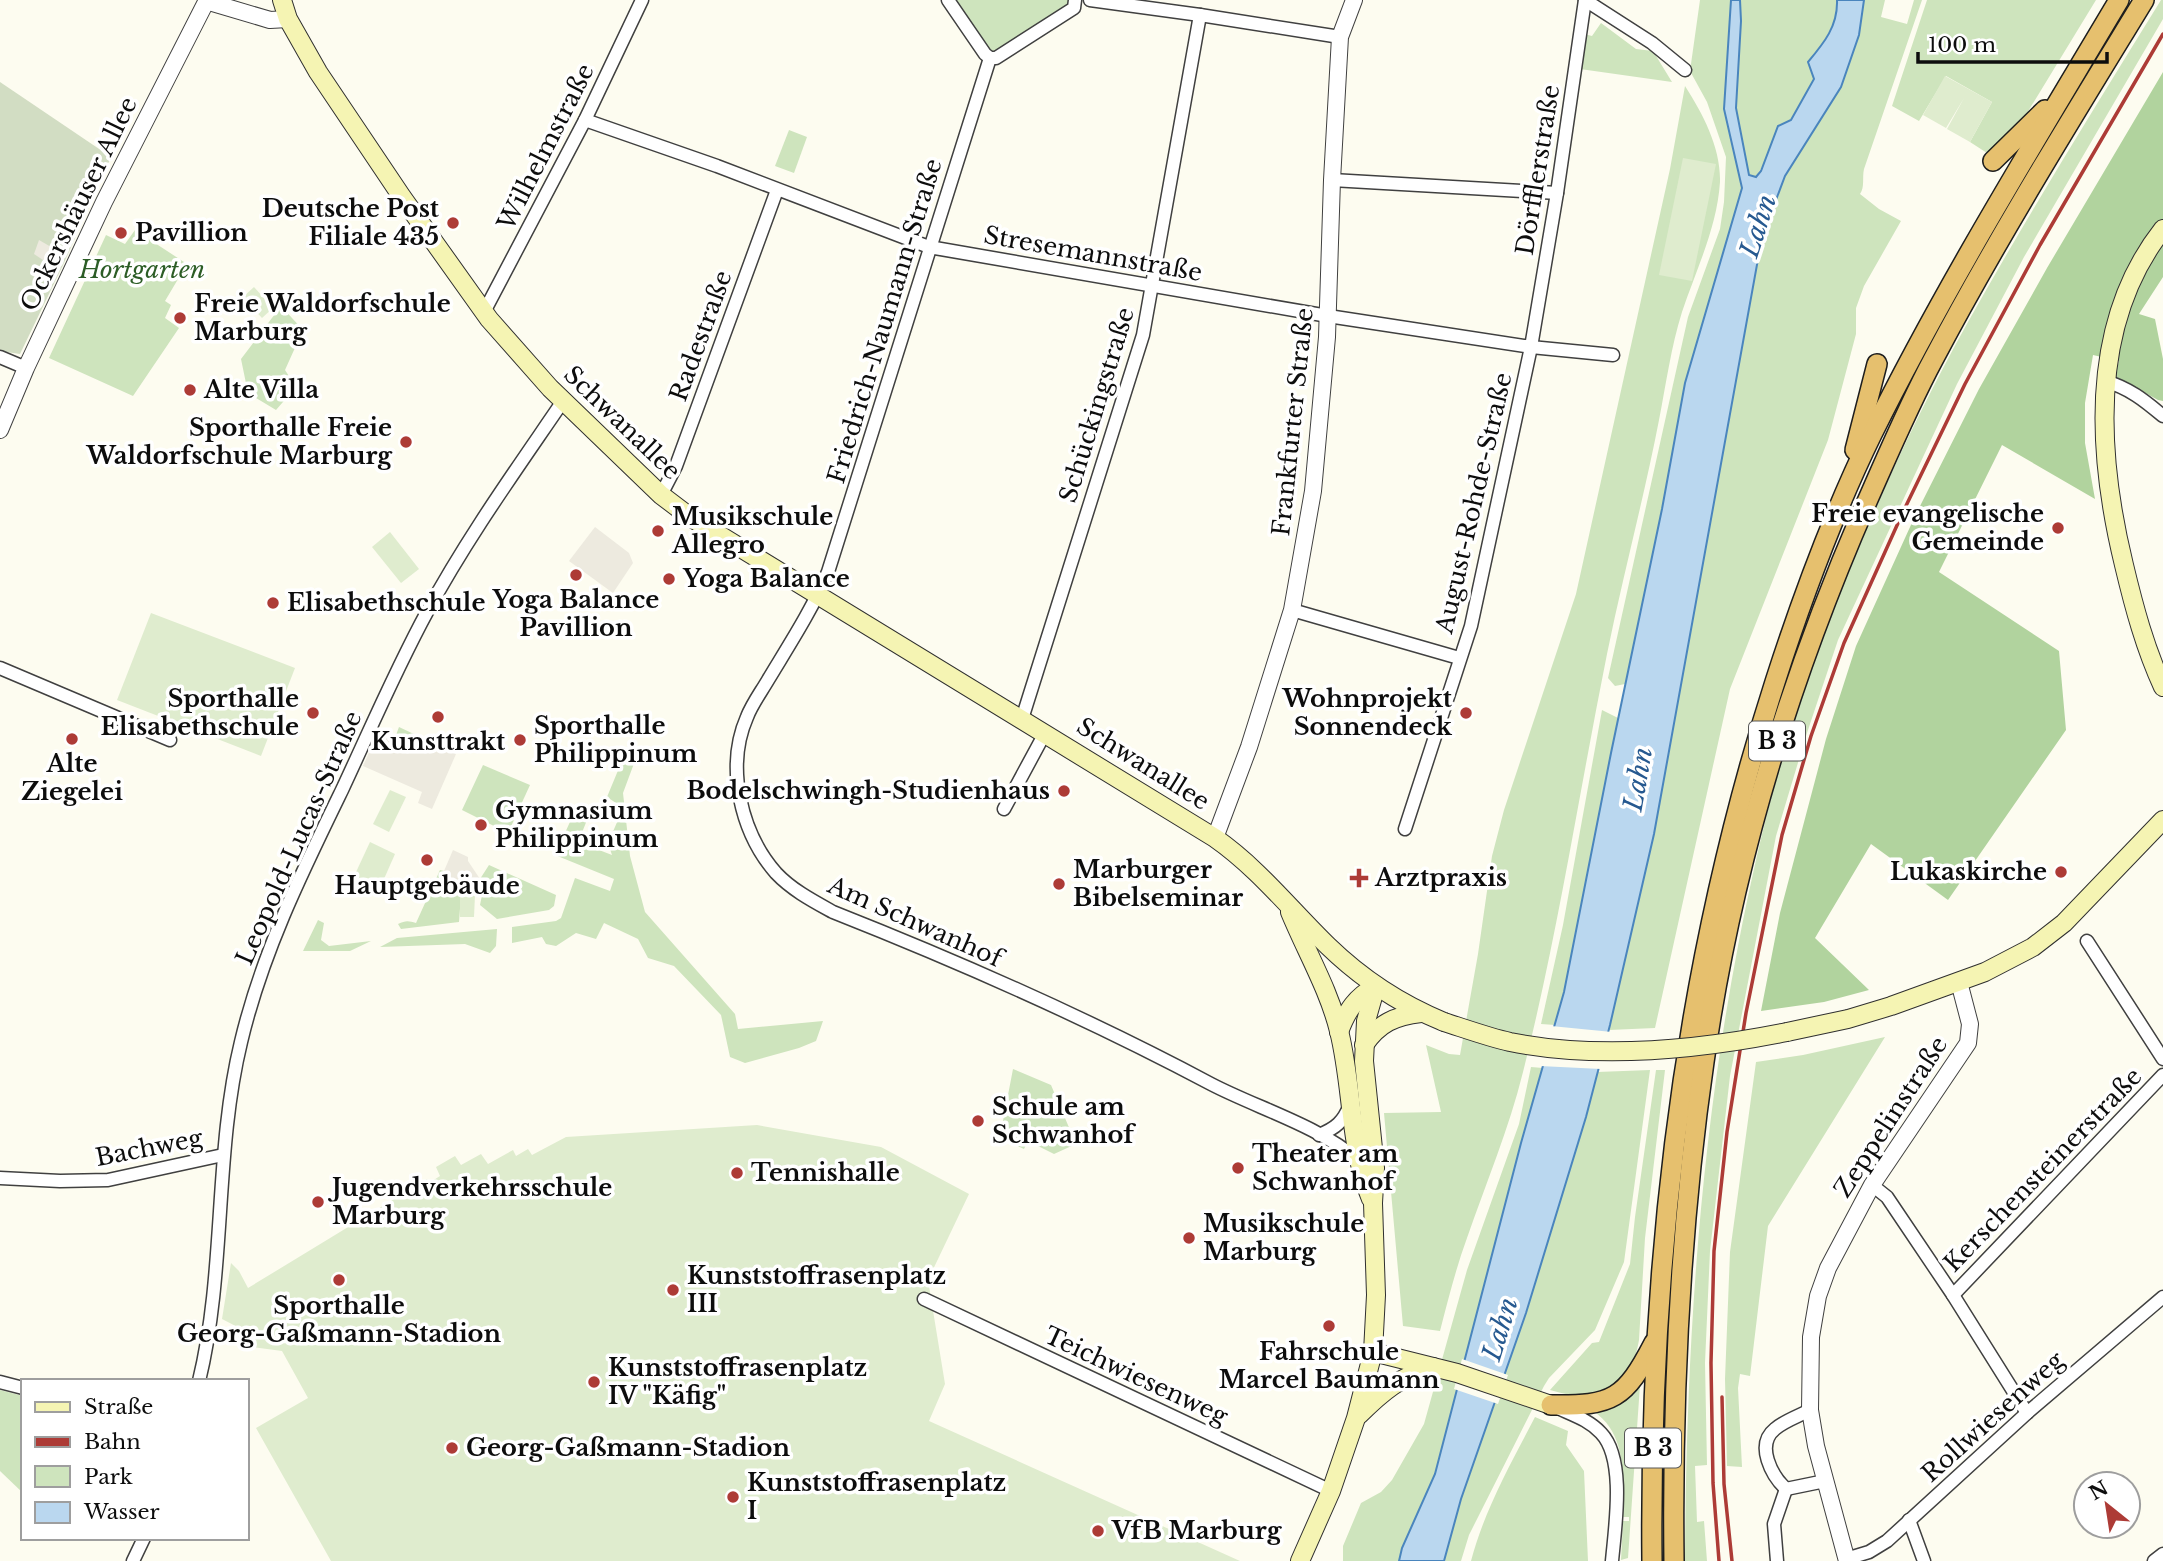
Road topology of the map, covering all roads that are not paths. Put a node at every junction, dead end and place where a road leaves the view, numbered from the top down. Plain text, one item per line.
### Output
1 (206, 0) edge
2 (282, 0) edge
3 (642, 0) edge
4 (948, 0) edge
5 (1075, 0) edge
6 (1090, 0) edge
7 (1354, 0) edge
8 (1585, 0) edge
9 (2119, 0) edge
10 (2144, 0) edge
11 (1200, 15) junction
12 (288, 19) junction
13 (1340, 37) junction
14 (990, 58) junction
15 (1685, 70) dead end
16 (2065, 90) junction
17 (585, 120) junction
18 (1993, 161) dead end
19 (1332, 180) junction
20 (777, 190) junction
21 (1557, 193) junction
22 (2163, 229) edge
23 (929, 247) junction
24 (1153, 285) junction
25 (1328, 316) junction
26 (488, 318) junction
27 (1531, 347) junction
28 (1613, 355) dead end
29 (0, 357) edge
30 (1877, 364) dead end
31 (26, 368) junction
32 (2105, 382) junction
33 (563, 401) junction
34 (2163, 416) edge
35 (0, 430) edge
36 (661, 495) junction
37 (1841, 505) junction
38 (818, 595) junction
39 (1292, 610) junction
40 (1459, 658) junction
41 (0, 668) edge
42 (2163, 687) edge
43 (1022, 719) junction
44 (1045, 733) junction
45 (170, 740) dead end
46 (1004, 809) dead end
47 (2163, 820) edge
48 (1405, 829) dead end
49 (1215, 838) junction
50 (1285, 901) junction
51 (2087, 942) dead end
52 (1959, 982) junction
53 (1376, 986) junction
54 (1421, 1013) junction
55 (1339, 1032) junction
56 (1364, 1045) junction
57 (2163, 1059) edge
58 (2163, 1074) edge
59 (1351, 1105) junction
60 (1319, 1135) junction
61 (223, 1155) junction
62 (1358, 1160) junction
63 (0, 1178) edge
64 (1872, 1185) junction
65 (1373, 1203) junction
66 (1953, 1295) junction
67 (2163, 1297) edge
68 (924, 1299) dead end
69 (1658, 1336) junction
70 (1373, 1352) junction
71 (1433, 1367) junction
72 (199, 1379) edge
73 (0, 1382) edge
74 (21, 1387) edge
75 (1551, 1405) joint
76 (1810, 1410) junction
77 (1580, 1411) junction
78 (2027, 1413) junction
79 (1356, 1418) junction
80 (1825, 1481) junction
81 (1782, 1486) junction
82 (1331, 1491) junction
83 (1909, 1520) junction
84 (144, 1540) edge
85 (2163, 1554) edge
86 (1847, 1560) edge
87 (133, 1561) edge
88 (1300, 1561) edge
89 (1612, 1561) edge
90 (1652, 1561) edge
91 (1674, 1561) edge
92 (1777, 1561) edge
93 (1924, 1561) edge
94 (2154, 1561) edge

1 - 12 street
1 - 31 street, Ockershäuser Allee
2 - 12 main road, Schwanallee
3 - 17 street, Wilhelmstraße
4 - 14 street
5 - 14 street
6 - 11 street
7 - 13 street, Frankfurter Straße
8 - 15 street
8 - 21 street, Dörfflerstraße
9 - 16 highway, B 3
10 - 91 highway, B 3
11 - 13 street
11 - 24 street, Schückingstraße
12 - 26 main road, Schwanallee
13 - 19 street, Frankfurter Straße
14 - 23 street, Friedrich-Naumann-Straße
16 - 18 highway
16 - 37 highway, B 3
17 - 20 street, Stresemannstraße
17 - 26 street, Wilhelmstraße
19 - 21 street
19 - 25 street, Frankfurter Straße
20 - 23 street, Stresemannstraße
20 - 36 street, Radestraße
21 - 27 street, Dörfflerstraße
22 - 32 main road
23 - 24 street, Stresemannstraße
23 - 38 street, Friedrich-Naumann-Straße
24 - 25 street, Stresemannstraße
24 - 43 street, Schückingstraße
25 - 27 street, Stresemannstraße
25 - 39 street, Frankfurter Straße
26 - 33 main road, Schwanallee
27 - 28 street, Stresemannstraße
27 - 40 street, August-Rohde-Straße
29 - 31 street
30 - 37 highway
31 - 35 street, Ockershäuser Allee
32 - 34 street
32 - 42 main road
33 - 36 main road, Schwanallee
33 - 61 street, Leopold-Lucas-Straße
36 - 38 main road, Schwanallee
37 - 69 highway, B 3
38 - 43 main road, Schwanallee
38 - 60 street, Am Schwanhof
39 - 40 street
39 - 49 street, Frankfurter Straße
40 - 48 street, August-Rohde-Straße
41 - 45 street
43 - 44 main road, Schwanallee
44 - 46 street, Schwanallee
44 - 49 main road, Schwanallee
47 - 52 main road
49 - 50 main road, Schwanallee
50 - 53 main road, Schwanallee
50 - 55 main road
51 - 57 street
52 - 54 main road, Schwanallee, bridge
52 - 64 street, Zeppelinstraße
53 - 54 main road, Schwanallee
53 - 55 main road
53 - 56 main road
54 - 56 main road
55 - 59 main road
56 - 65 main road
58 - 66 street, Kerschensteinerstraße
59 - 60 street
59 - 62 main road
60 - 62 street, Am Schwanhof
61 - 63 street, Bachweg
61 - 72 street, Leopold-Lucas-Straße
62 - 65 main road
64 - 66 street
64 - 76 street, Zeppelinstraße
65 - 70 main road
66 - 78 street
67 - 78 street, Rollwiesenweg
68 - 82 street, Teichwiesenweg
69 - 77 highway
69 - 90 highway, B 3
70 - 71 main road
70 - 79 main road
71 - 75 main road
71 - 79 main road
73 - 74 street
75 - 77 highway
76 - 80 street, Zeppelinstraße
76 - 81 street
77 - 89 street
78 - 83 street, Rollwiesenweg
79 - 82 main road
80 - 81 street
80 - 86 street, Zeppelinstraße
81 - 92 street
82 - 88 main road
83 - 86 street, Rollwiesenweg
83 - 93 street
84 - 87 street
85 - 94 street

